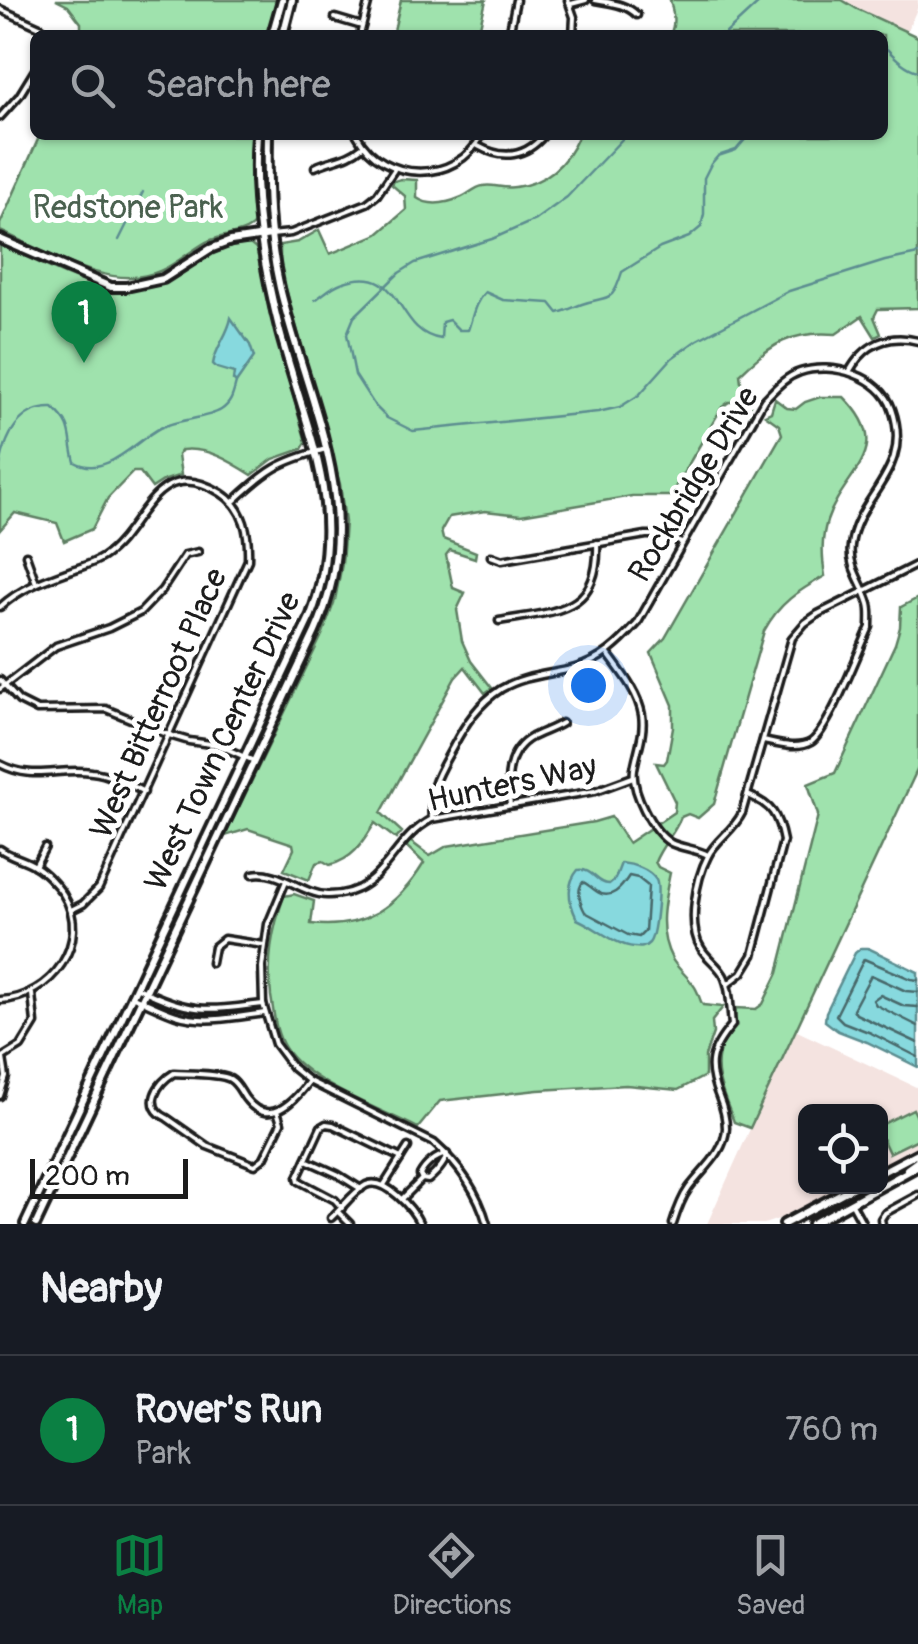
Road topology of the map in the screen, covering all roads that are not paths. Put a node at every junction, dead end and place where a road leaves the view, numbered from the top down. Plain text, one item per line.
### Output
1 (282, 0) edge
2 (292, 0) edge
3 (370, 0) edge
4 (516, 0) edge
5 (586, 0) edge
6 (596, 0) edge
7 (570, 2) edge
8 (0, 9) edge
9 (637, 15) dead end
10 (335, 18) dead end
11 (362, 26) junction
12 (44, 30) edge
13 (273, 30) edge
14 (284, 30) edge
15 (361, 30) edge
16 (510, 30) edge
17 (573, 30) edge
18 (30, 78) edge
19 (0, 117) edge
20 (257, 140) edge
21 (268, 140) edge
22 (360, 140) edge
23 (479, 140) edge
24 (540, 140) edge
25 (476, 145) junction
26 (363, 146) junction
27 (315, 168) dead end
28 (394, 170) junction
29 (271, 235) junction
30 (261, 236) junction
31 (0, 239) edge
32 (918, 341) edge
33 (849, 372) junction
34 (326, 449) junction
35 (316, 452) junction
36 (233, 502) junction
37 (596, 543) junction
38 (683, 544) junction
39 (198, 552) dead end
40 (26, 555) dead end
41 (491, 556) dead end
42 (918, 564) edge
43 (36, 583) junction
44 (864, 591) junction
45 (0, 607) edge
46 (499, 621) dead end
47 (608, 653) junction
48 (1, 685) edge
49 (562, 722) dead end
50 (169, 735) junction
51 (763, 741) junction
52 (244, 756) junction
53 (254, 761) junction
54 (0, 764) edge
55 (633, 777) junction
56 (144, 792) junction
57 (748, 795) junction
58 (510, 805) junction
59 (432, 819) junction
60 (44, 846) dead end
61 (0, 849) edge
62 (708, 854) junction
63 (34, 866) junction
64 (253, 874) dead end
65 (286, 882) junction
66 (71, 910) junction
67 (264, 945) junction
68 (211, 963) dead end
69 (728, 984) junction
70 (135, 986) junction
71 (147, 992) junction
72 (32, 993) junction
73 (131, 996) junction
74 (0, 1000) edge
75 (143, 1001) junction
76 (263, 1004) junction
77 (265, 1014) junction
78 (1, 1058) edge
79 (309, 1081) junction
80 (0, 1096) edge
81 (277, 1111) junction
82 (408, 1147) dead end
83 (447, 1154) junction
84 (401, 1158) junction
85 (306, 1160) junction
86 (918, 1160) edge
87 (888, 1170) edge
88 (422, 1178) junction
89 (383, 1186) junction
90 (361, 1188) junction
91 (840, 1194) edge
92 (918, 1195) edge
93 (402, 1199) junction
94 (851, 1202) junction
95 (340, 1210) junction
96 (331, 1218) dead end
97 (25, 1224) edge
98 (36, 1224) edge
99 (350, 1224) edge
100 (420, 1224) edge
101 (488, 1224) edge
102 (673, 1224) edge
103 (784, 1224) edge
104 (812, 1224) edge
105 (862, 1224) edge
106 (882, 1224) edge

1 - 13 street
2 - 14 street
3 - 11 street
4 - 16 street
5 - 7 street
6 - 9 street
7 - 17 street
8 - 12 street
10 - 11 street
11 - 15 street
18 - 19 street
20 - 30 street, West Town Center Drive
21 - 29 street, West Town Center Drive
22 - 26 street
23 - 25 street
24 - 25 street
25 - 28 street
26 - 27 street
26 - 28 street
28 - 29 street
29 - 30 street
29 - 34 street, West Town Center Drive
30 - 31 street
30 - 35 street, West Town Center Drive
32 - 33 street
33 - 38 street, Rockbridge Drive
33 - 44 street
34 - 35 street
34 - 53 street, West Town Center Drive
35 - 36 street
35 - 52 street, West Town Center Drive
36 - 43 street
36 - 50 street, West Bitterroot Place
37 - 38 street
37 - 41 street
37 - 46 street
38 - 47 street, Rockbridge Drive
39 - 48 street
40 - 43 street
42 - 44 street
43 - 45 street
44 - 51 street
44 - 51 street
47 - 55 street
47 - 59 street, Rockbridge Drive
48 - 50 street
49 - 58 street
50 - 52 street
50 - 56 street, West Bitterroot Place
51 - 57 street
52 - 53 street
52 - 70 street, West Town Center Drive
53 - 71 street, West Town Center Drive
54 - 56 street
55 - 58 street, Hunters Way
55 - 62 street
56 - 66 street, West Bitterroot Place
57 - 62 street
57 - 69 street
58 - 59 street, Hunters Way
59 - 65 street, Hunters Way
60 - 63 street
61 - 63 street
62 - 69 street
63 - 66 street
64 - 65 street, Hunters Way
65 - 67 street
66 - 72 street
67 - 68 street
67 - 76 street
69 - 102 street
70 - 71 street
70 - 73 street, West Town Center Drive
71 - 75 street, West Town Center Drive
71 - 76 street
72 - 74 street
72 - 78 street
73 - 75 street
73 - 97 street, West Town Center Drive
75 - 77 street
75 - 98 street, West Town Center Drive
76 - 77 street
77 - 79 street
78 - 80 street
79 - 81 street
79 - 83 street
81 - 81 street
82 - 84 street
83 - 88 street
83 - 88 street
83 - 101 street
84 - 85 street
84 - 89 street
85 - 90 street
85 - 95 street
86 - 87 street
86 - 94 street
88 - 93 street
89 - 90 street
89 - 93 street
90 - 95 street
91 - 103 street
92 - 106 street
93 - 100 street
94 - 104 street
94 - 105 street
95 - 96 street
95 - 99 street

